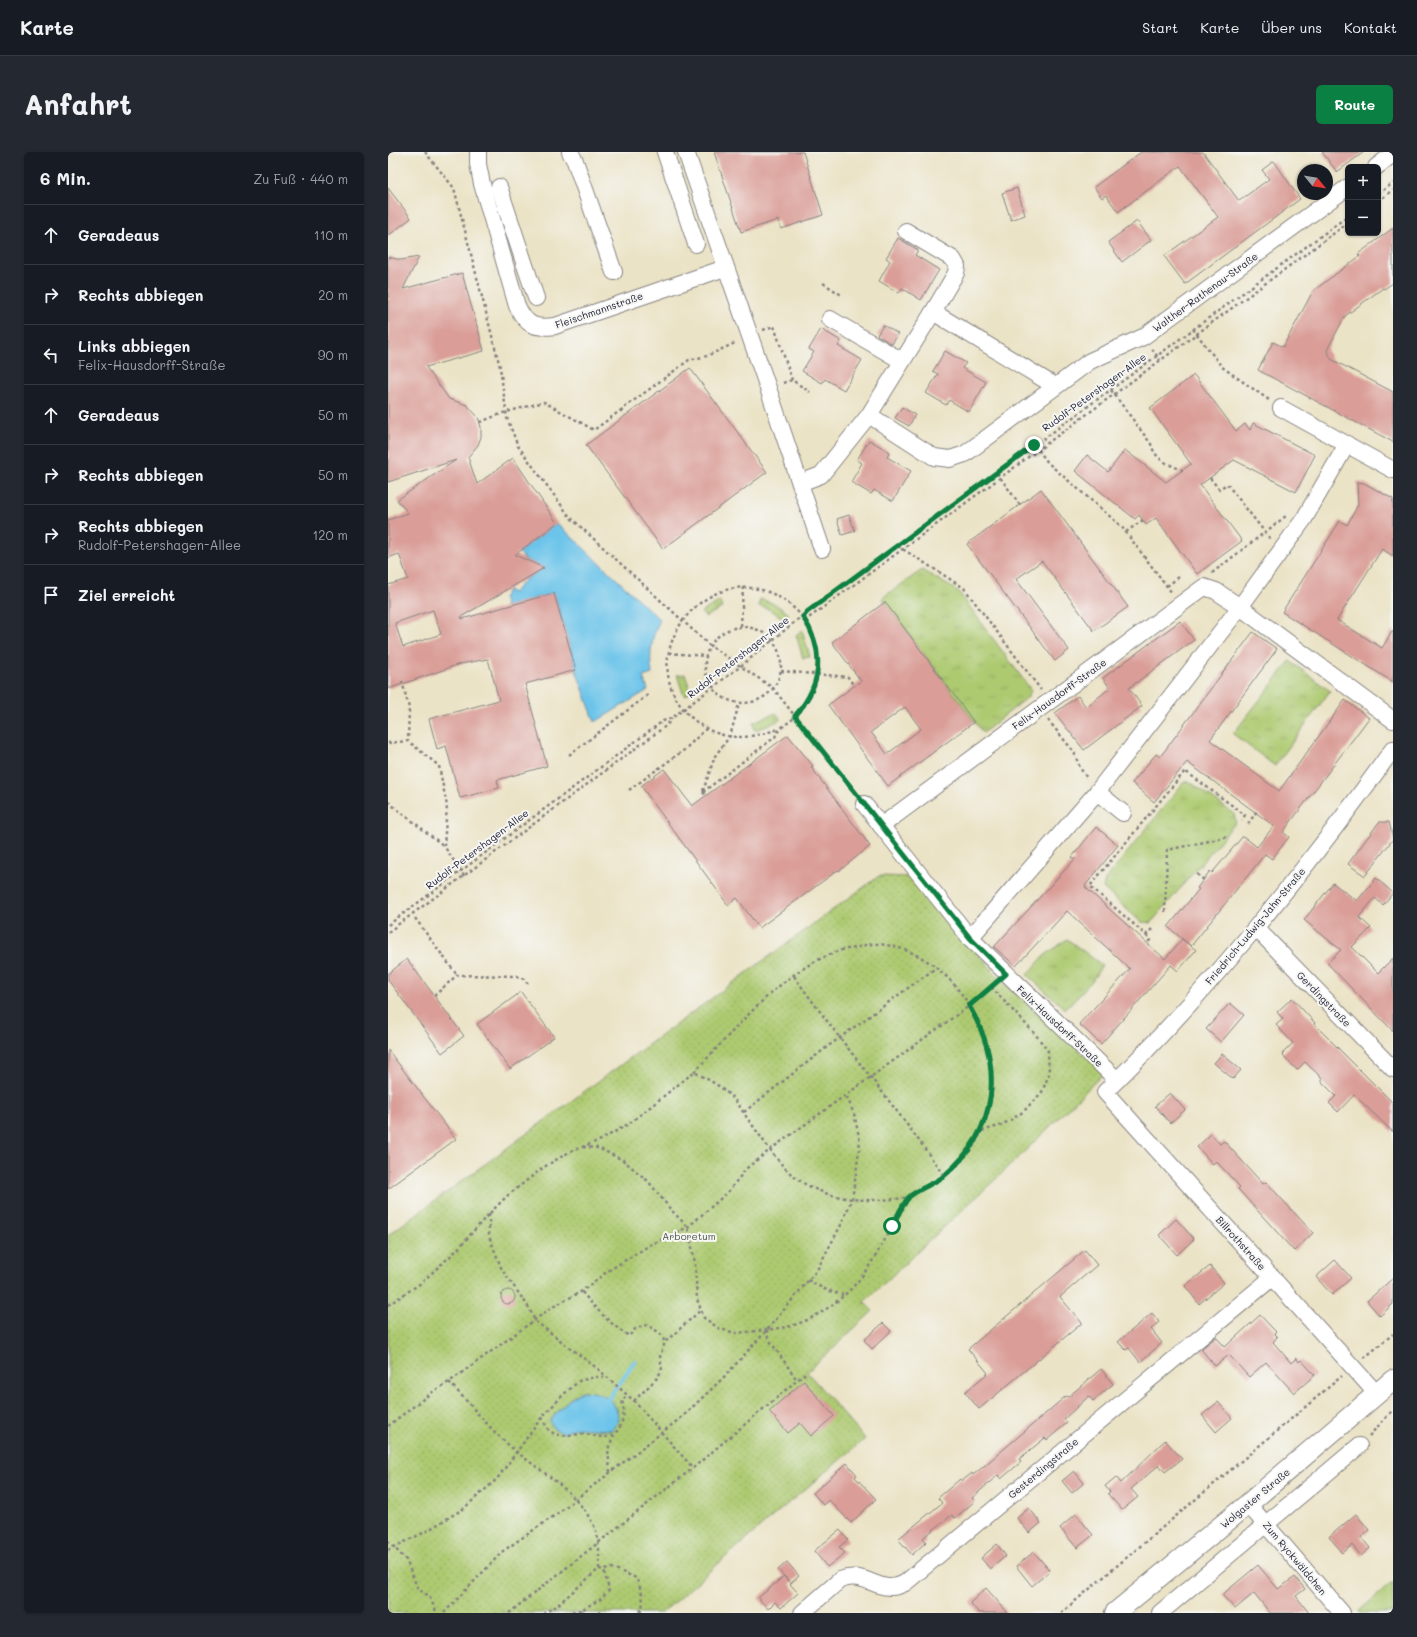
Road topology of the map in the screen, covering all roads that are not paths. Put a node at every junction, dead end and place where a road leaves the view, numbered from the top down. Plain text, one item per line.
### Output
1 (478, 152) edge
2 (665, 152) edge
3 (686, 152) edge
4 (1393, 154) edge
5 (573, 155) edge
6 (1380, 164) edge
7 (499, 187) dead end
8 (1345, 189) edge
9 (906, 231) dead end
10 (696, 244) dead end
11 (725, 268) junction
12 (614, 272) dead end
13 (536, 298) dead end
14 (933, 312) junction
15 (830, 319) dead end
16 (902, 361) junction
17 (1055, 386) junction
18 (1281, 408) road end
19 (869, 416) junction
20 (1346, 444) junction
21 (1393, 470) edge
22 (800, 483) junction
23 (822, 549) dead end
24 (1240, 607) junction
25 (1393, 720) edge
26 (1393, 749) edge
27 (1097, 792) junction
28 (864, 804) road end
29 (1123, 813) dead end
30 (881, 826) junction
31 (1256, 928) junction
32 (970, 938) junction
33 (1393, 1069) edge
34 (1117, 1080) junction
35 (1105, 1092) joint
36 (1272, 1277) junction
37 (1393, 1380) edge
38 (1377, 1394) junction
39 (1359, 1446) road end
40 (1248, 1504) junction
41 (1266, 1523) junction
42 (802, 1613) edge
43 (1115, 1613) edge
44 (1160, 1613) edge
45 (1342, 1613) edge

1 - 11 street, Fleischmannstraße
2 - 10 street
3 - 11 street
4 - 6 street
5 - 12 street
7 - 13 street
8 - 17 street, Walther-Rathenau-Straße
9 - 14 street
11 - 22 street
14 - 16 street
14 - 17 street
15 - 16 street
16 - 19 street
17 - 19 street, Walther-Rathenau-Straße
18 - 20 street
19 - 22 street
20 - 21 street
20 - 24 street
22 - 23 street
24 - 25 street
24 - 27 street
24 - 30 street, Felix-Hausdorff-Straße
26 - 31 street, Friedrich-Ludwig-Jahn-Straße
27 - 29 street
27 - 32 street
28 - 30 street, Felix-Hausdorff-Straße
30 - 32 street, Felix-Hausdorff-Straße
31 - 33 street, Gerdingstraße
31 - 34 street, Friedrich-Ludwig-Jahn-Straße
32 - 34 street, Felix-Hausdorff-Straße
34 - 35 street, Friedrich-Ludwig-Jahn-Straße
35 - 36 street, Billrothstraße
36 - 38 street, Billrothstraße
36 - 42 street, Gesterdingstraße
37 - 38 main road, Wolgaster Straße
38 - 40 main road, Wolgaster Straße
39 - 41 street
40 - 41 street, Zum Ryckwäldchen
40 - 43 main road, Wolgaster Straße
41 - 44 street
41 - 45 street, Zum Ryckwäldchen

